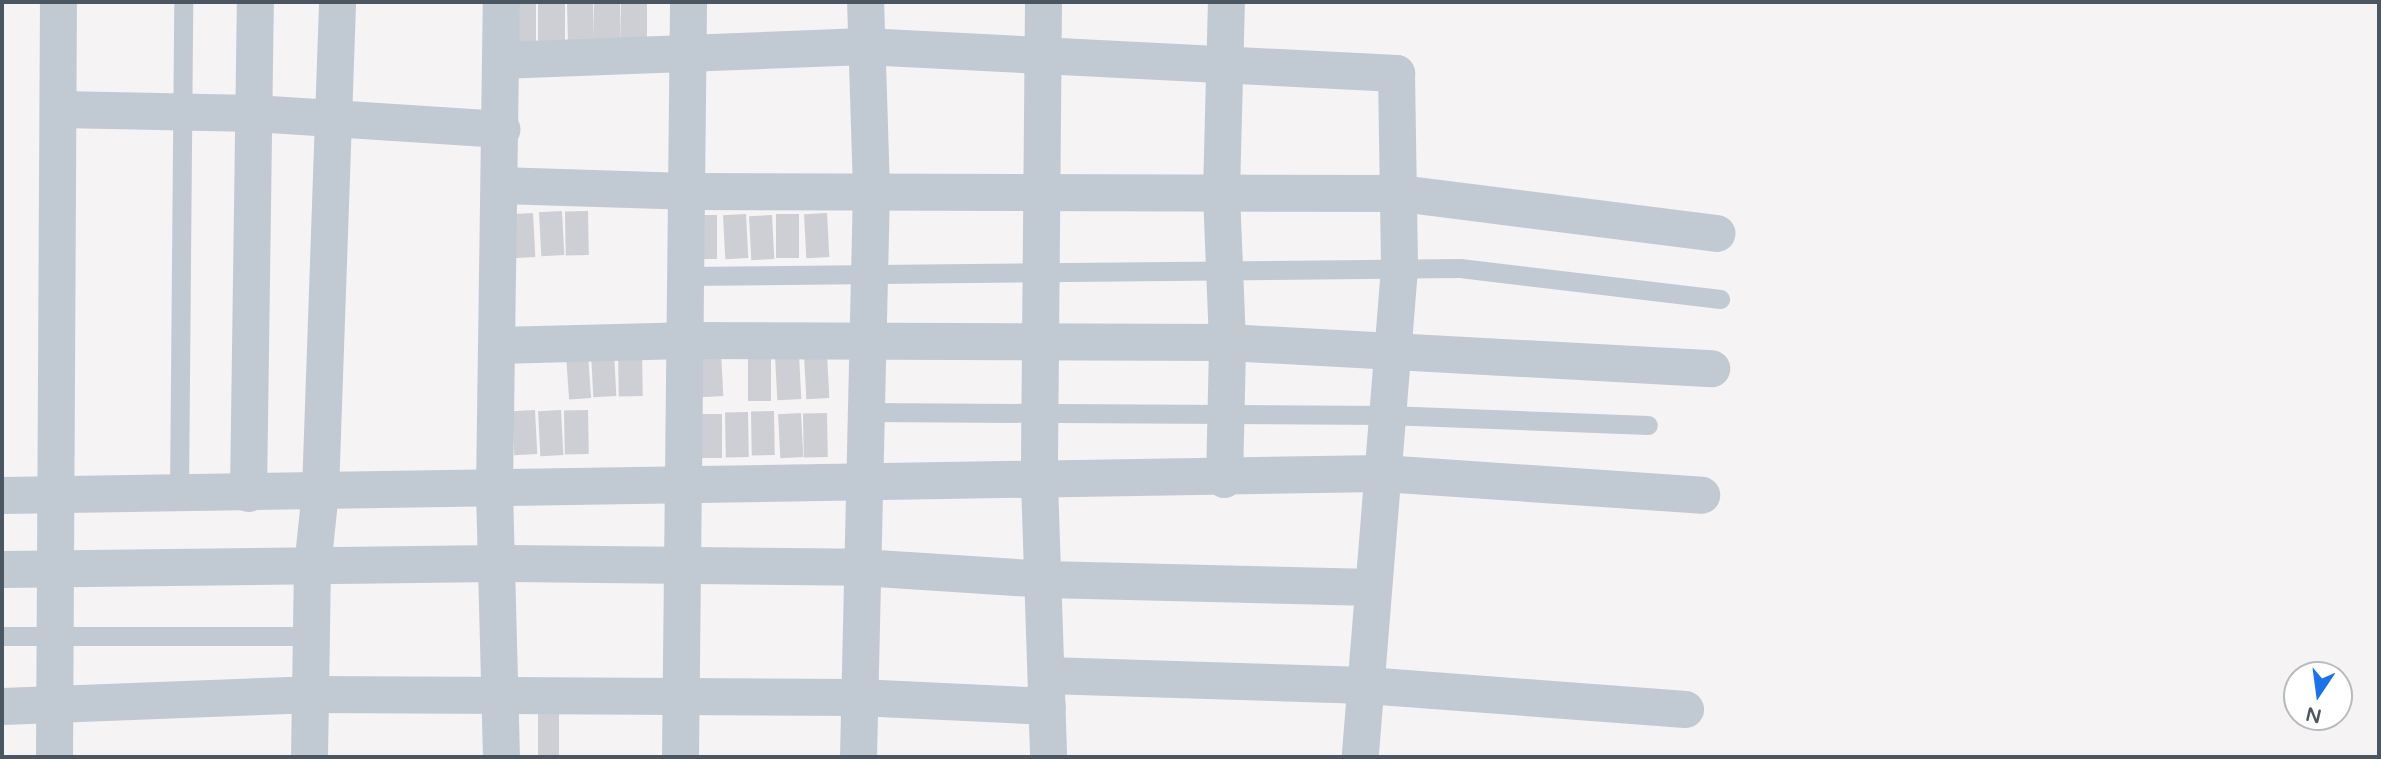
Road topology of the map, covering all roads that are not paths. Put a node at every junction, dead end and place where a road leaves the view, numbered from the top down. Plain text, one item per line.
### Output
1 (58, 2) edge
2 (183, 2) edge
3 (255, 2) edge
4 (337, 2) edge
5 (501, 2) edge
6 (688, 2) edge
7 (865, 2) edge
8 (1043, 2) edge
9 (1227, 2) edge
10 (864, 46) junction
11 (687, 51) junction
12 (1044, 53) junction
13 (502, 60) junction
14 (1225, 62) junction
15 (61, 109) junction
16 (182, 113) junction
17 (254, 113) junction
18 (335, 118) junction
19 (501, 129) junction
20 (499, 185) junction
21 (871, 190) junction
22 (1044, 190) junction
23 (686, 191) junction
24 (1221, 191) junction
25 (1400, 193) junction
26 (1716, 233) dead end
27 (1399, 268) junction
28 (1224, 271) junction
29 (1041, 273) junction
30 (868, 275) junction
31 (685, 276) junction
32 (1720, 299) dead end
33 (1039, 339) junction
34 (685, 340) junction
35 (864, 341) junction
36 (1227, 342) junction
37 (499, 345) junction
38 (1393, 348) junction
39 (1711, 368) dead end
40 (864, 412) junction
41 (1226, 414) junction
42 (1387, 415) junction
43 (1039, 416) junction
44 (1648, 425) dead end
45 (1382, 473) junction
46 (1224, 479) junction
47 (1039, 481) junction
48 (865, 484) junction
49 (683, 487) junction
50 (494, 489) junction
51 (320, 491) junction
52 (248, 493) junction
53 (179, 494) junction
54 (2, 495) edge
55 (1700, 495) dead end
56 (54, 496) junction
57 (497, 563) junction
58 (682, 566) junction
59 (312, 567) junction
60 (861, 567) junction
61 (55, 568) junction
62 (2, 569) edge
63 (1045, 579) junction
64 (1373, 587) junction
65 (2, 636) edge
66 (56, 636) junction
67 (311, 636) junction
68 (1366, 684) junction
69 (1047, 690) junction
70 (309, 694) junction
71 (681, 695) junction
72 (500, 697) junction
73 (858, 697) junction
74 (53, 705) junction
75 (2, 706) edge
76 (1685, 709) dead end
77 (54, 757) edge
78 (309, 757) edge
79 (501, 757) edge
80 (680, 757) edge
81 (858, 757) edge
82 (1048, 757) edge
83 (1360, 757) edge

1 - 15 street
2 - 16 lane
3 - 17 street
4 - 18 street
5 - 13 street
6 - 11 street
7 - 10 street
8 - 12 street
9 - 14 street
10 - 11 street
10 - 12 street
10 - 21 street
11 - 13 street
11 - 23 street
12 - 14 street
12 - 22 street
13 - 19 street
14 - 24 street
14 - 25 street
15 - 16 street
15 - 56 street
16 - 17 street
16 - 53 lane
17 - 18 street
17 - 52 street
18 - 19 street
18 - 51 street
19 - 20 street
20 - 23 street
20 - 37 street
21 - 22 street
21 - 23 street
21 - 30 street
22 - 24 street
22 - 29 street
23 - 31 street
24 - 25 street
24 - 28 street
25 - 26 street
25 - 27 street
27 - 28 lane
27 - 32 lane
27 - 38 street
28 - 29 lane
28 - 36 street
29 - 30 lane
29 - 33 street
30 - 31 lane
30 - 35 street
31 - 34 street
33 - 35 street
33 - 36 street
33 - 43 street
34 - 35 street
34 - 37 street
34 - 49 street
35 - 40 street
36 - 38 street
36 - 41 street
37 - 50 street
38 - 39 street
38 - 42 street
40 - 43 lane
40 - 48 street
41 - 42 lane
41 - 43 lane
41 - 46 street
42 - 44 lane
42 - 45 street
43 - 47 street
45 - 46 street
45 - 55 street
45 - 64 street
46 - 47 street
47 - 48 street
47 - 63 street
48 - 49 street
48 - 60 street
49 - 50 street
49 - 58 street
50 - 51 street
50 - 57 street
51 - 52 street
51 - 59 street
52 - 53 street
53 - 56 street
54 - 56 street
56 - 61 street
57 - 58 street
57 - 59 street
57 - 72 street
58 - 60 street
58 - 71 street
59 - 61 street
59 - 67 street
60 - 63 street
60 - 73 street
61 - 62 street
61 - 66 street
63 - 64 street
63 - 69 street
64 - 68 street
65 - 66 lane
66 - 67 lane
66 - 74 street
67 - 70 street
68 - 69 street
68 - 76 street
68 - 83 street
69 - 73 street
69 - 82 street
70 - 72 street
70 - 74 street
70 - 78 street
71 - 72 street
71 - 73 street
71 - 80 street
72 - 79 street
73 - 81 street
74 - 75 street
74 - 77 street

